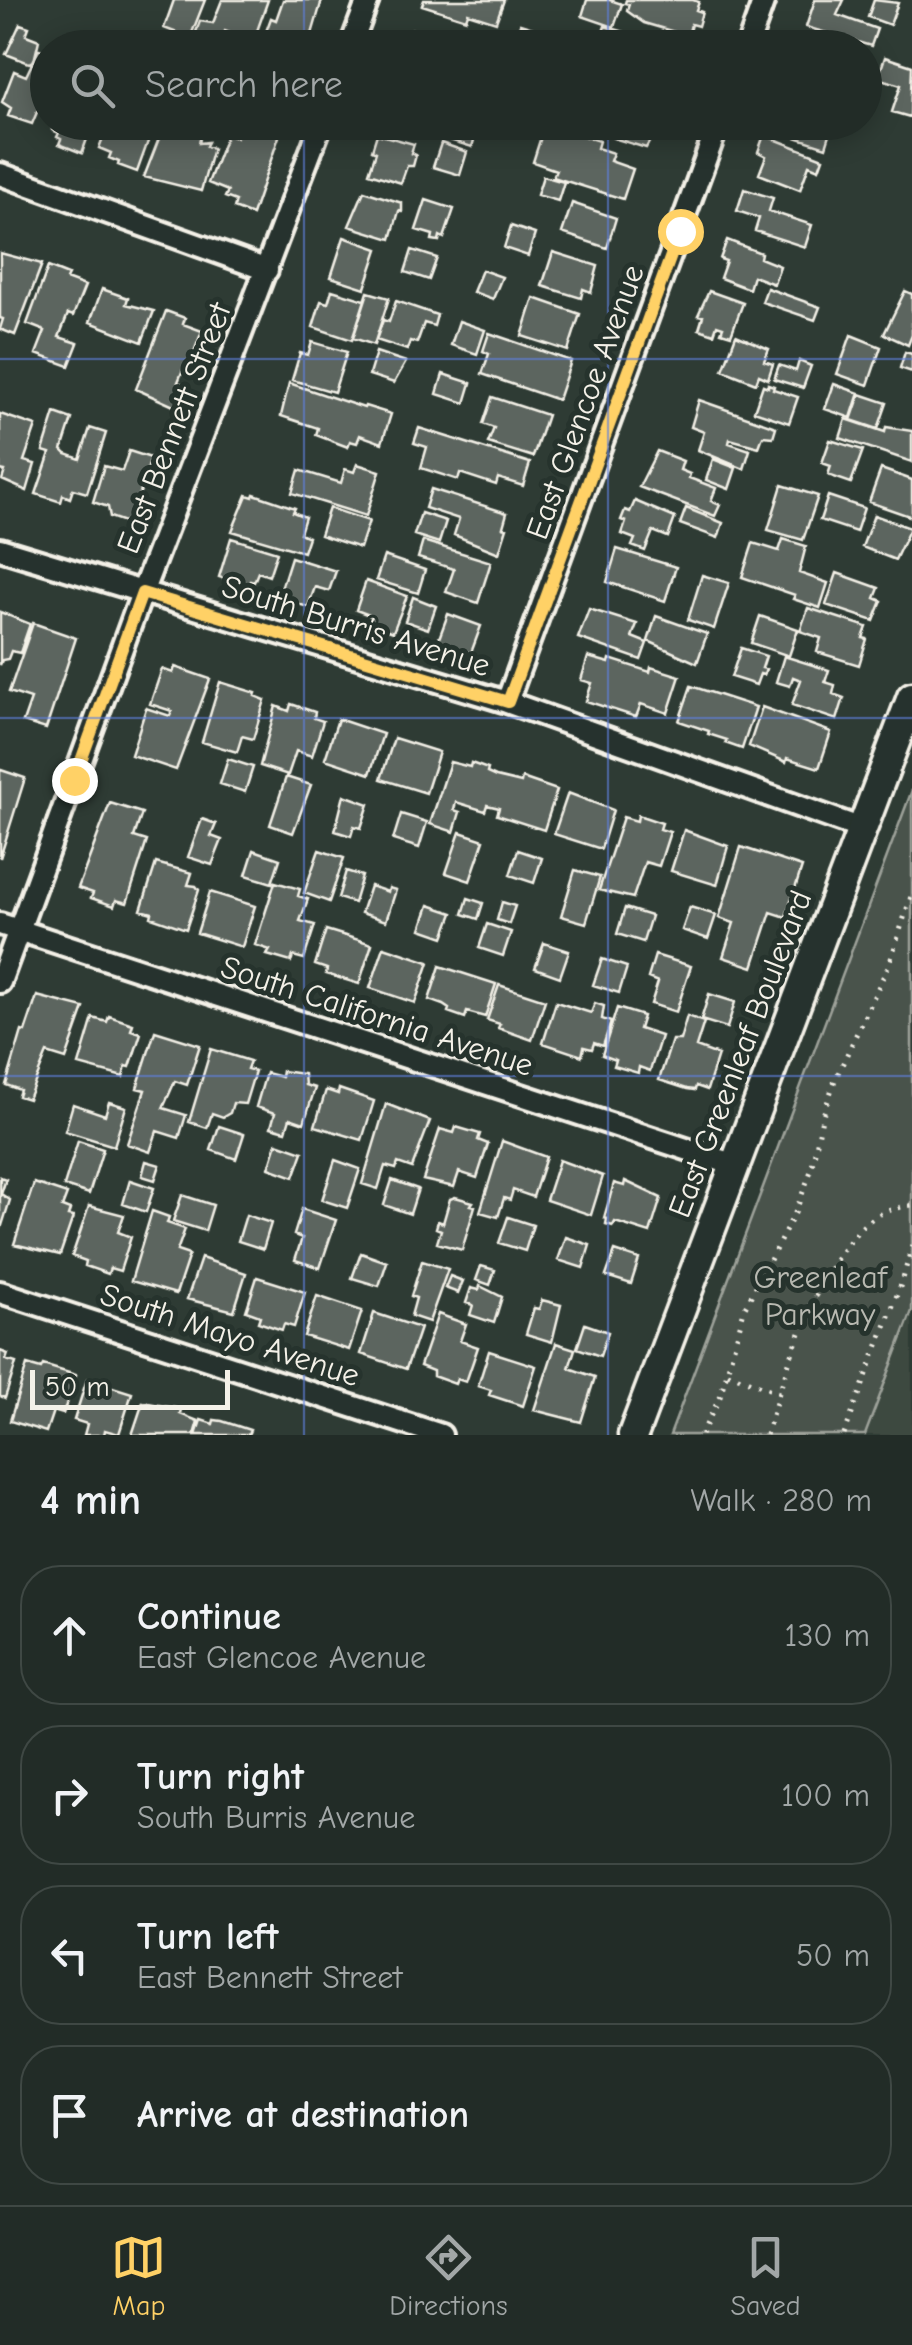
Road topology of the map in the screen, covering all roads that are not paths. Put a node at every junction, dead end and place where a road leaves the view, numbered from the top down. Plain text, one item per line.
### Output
1 (368, 0) edge
2 (764, 0) edge
3 (357, 30) edge
4 (753, 30) edge
5 (315, 140) edge
6 (713, 140) edge
7 (0, 174) edge
8 (267, 270) junction
9 (0, 549) edge
10 (142, 593) junction
11 (912, 697) edge
12 (508, 702) junction
13 (862, 830) junction
14 (10, 927) edge
15 (0, 982) edge
16 (735, 1165) junction
17 (0, 1292) edge
18 (441, 1435) edge
19 (633, 1435) edge

1 - 3 street
2 - 4 street
5 - 8 street, East Bennett Street
6 - 12 street, East Glencoe Avenue
7 - 8 street
8 - 10 street, East Bennett Street
9 - 10 street, South Burris Avenue
10 - 12 street, South Burris Avenue
10 - 14 street, East Bennett Street
11 - 13 street, East Greenleaf Boulevard
12 - 13 street, South Burris Avenue
13 - 16 street, East Greenleaf Boulevard
14 - 15 street, East Bennett Street
14 - 16 street, South California Avenue
16 - 19 street, East Greenleaf Boulevard
17 - 18 street, South Mayo Avenue

